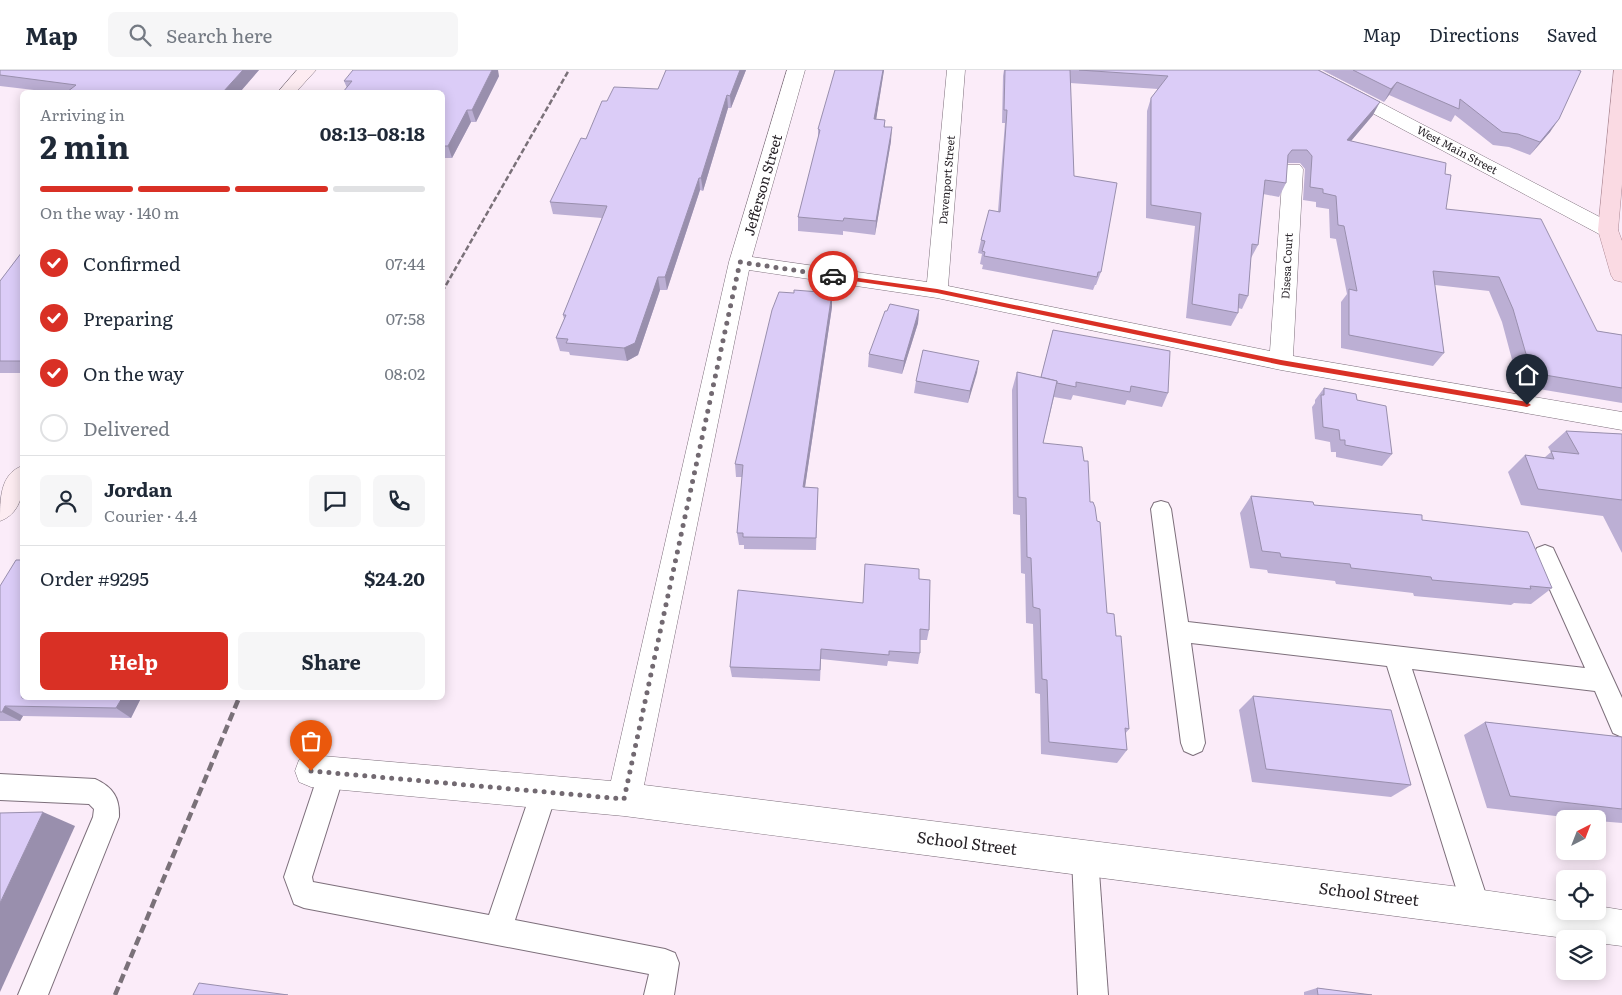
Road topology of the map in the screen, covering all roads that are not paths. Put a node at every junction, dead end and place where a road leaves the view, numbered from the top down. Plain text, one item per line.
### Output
1 (307, 70) edge
2 (796, 70) edge
3 (956, 70) edge
4 (1305, 70) edge
5 (1622, 71) edge
6 (289, 90) edge
7 (1293, 169) edge
8 (1608, 230) junction
9 (740, 262) junction
10 (1620, 265) edge
11 (937, 291) junction
12 (1281, 362) junction
13 (1622, 421) edge
14 (20, 479) edge
15 (1161, 509) dead end
16 (0, 510) edge
17 (1545, 554) dead end
18 (1178, 631) junction
19 (1396, 657) junction
20 (1602, 681) junction
21 (1622, 724) edge
22 (1193, 742) dead end
23 (321, 772) joint
24 (0, 787) edge
25 (544, 792) junction
26 (624, 799) junction
27 (1085, 858) junction
28 (1476, 907) junction
29 (1622, 928) edge
30 (498, 931) junction
31 (33, 995) edge
32 (660, 995) edge
33 (1093, 995) edge

1 - 6 main road
2 - 9 street, Jefferson Street
3 - 11 street, Davenport Street
4 - 8 street, West Main Street
5 - 8 main road
7 - 12 street, Disesa Court
8 - 10 main road
9 - 11 street
9 - 26 street, Jefferson Street
11 - 12 street
12 - 13 street
14 - 16 main road
15 - 18 lane
17 - 20 lane
18 - 19 lane
18 - 22 lane
19 - 20 lane
19 - 28 lane
20 - 21 lane
23 - 25 street, School Street
23 - 30 lane
24 - 31 lane
25 - 26 street, School Street
25 - 30 lane
26 - 27 street, School Street
27 - 28 street, School Street
27 - 33 lane
28 - 29 street, School Street
30 - 32 lane

